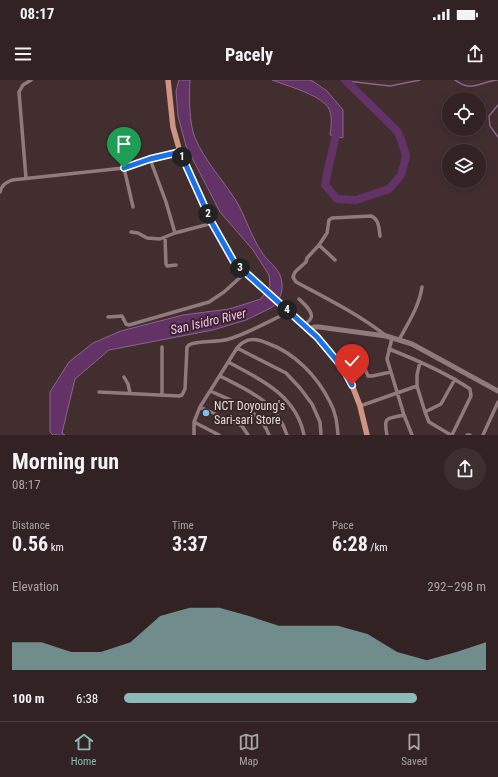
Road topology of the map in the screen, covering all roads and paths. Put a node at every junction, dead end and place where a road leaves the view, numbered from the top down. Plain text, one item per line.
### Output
1 (31, 80) edge
2 (168, 80) edge
3 (180, 152) junction
4 (150, 159) junction
5 (124, 168) junction
6 (26, 178) junction
7 (0, 192) edge
8 (133, 207) dead end
9 (212, 223) junction
10 (131, 232) dead end
11 (175, 233) junction
12 (380, 236) dead end
13 (165, 237) junction
14 (319, 245) junction
15 (335, 260) dead end
16 (176, 265) dead end
17 (244, 273) junction
18 (422, 287) dead end
19 (299, 299) dead end
20 (288, 312) junction
21 (108, 317) dead end
22 (306, 327) junction
23 (386, 336) junction
24 (392, 338) junction
25 (399, 340) junction
26 (162, 347) dead end
27 (237, 348) junction
28 (389, 349) junction
29 (357, 350) dead end
30 (228, 362) junction
31 (420, 362) junction
32 (391, 372) junction
33 (220, 376) junction
34 (124, 377) dead end
35 (455, 379) junction
36 (417, 386) junction
37 (210, 391) junction
38 (498, 391) edge
39 (99, 392) dead end
40 (130, 393) junction
41 (398, 393) junction
42 (162, 395) junction
43 (498, 402) edge
44 (360, 406) junction
45 (200, 407) junction
46 (425, 412) junction
47 (404, 415) junction
48 (194, 422) junction
49 (194, 435) edge
50 (219, 435) edge
51 (248, 435) edge
52 (269, 435) edge
53 (287, 435) edge
54 (304, 435) edge
55 (322, 435) edge
56 (338, 435) edge
57 (367, 435) edge
58 (386, 435) edge
59 (412, 435) edge
60 (452, 435) edge
61 (483, 435) edge

1 - 6 street
2 - 3 main road
3 - 4 street
3 - 9 main road
4 - 5 street
4 - 11 street
5 - 6 street
5 - 8 street
6 - 7 street
9 - 11 street
9 - 17 main road
10 - 13 street
11 - 13 street
12 - 14 street
13 - 16 street
14 - 15 street
14 - 23 street
17 - 20 main road
17 - 21 street
18 - 25 street
19 - 22 street
20 - 22 main road
20 - 42 street
22 - 23 street
22 - 44 main road
23 - 24 street
24 - 25 street
24 - 28 street
25 - 38 street
26 - 42 street
27 - 30 street
27 - 55 street
27 - 56 street
28 - 31 street
28 - 32 street
29 - 32 street
30 - 33 street
30 - 54 street
31 - 35 street
31 - 36 street
32 - 41 street
33 - 37 street
33 - 53 street
34 - 40 street
35 - 46 street
35 - 60 street
36 - 41 street
36 - 46 street
37 - 45 street
37 - 52 street
39 - 40 street
40 - 42 street
41 - 44 street
41 - 47 street
43 - 61 street
44 - 57 main road
45 - 48 street
45 - 51 street
46 - 60 street
47 - 58 street
47 - 59 street
48 - 49 street
48 - 50 street

